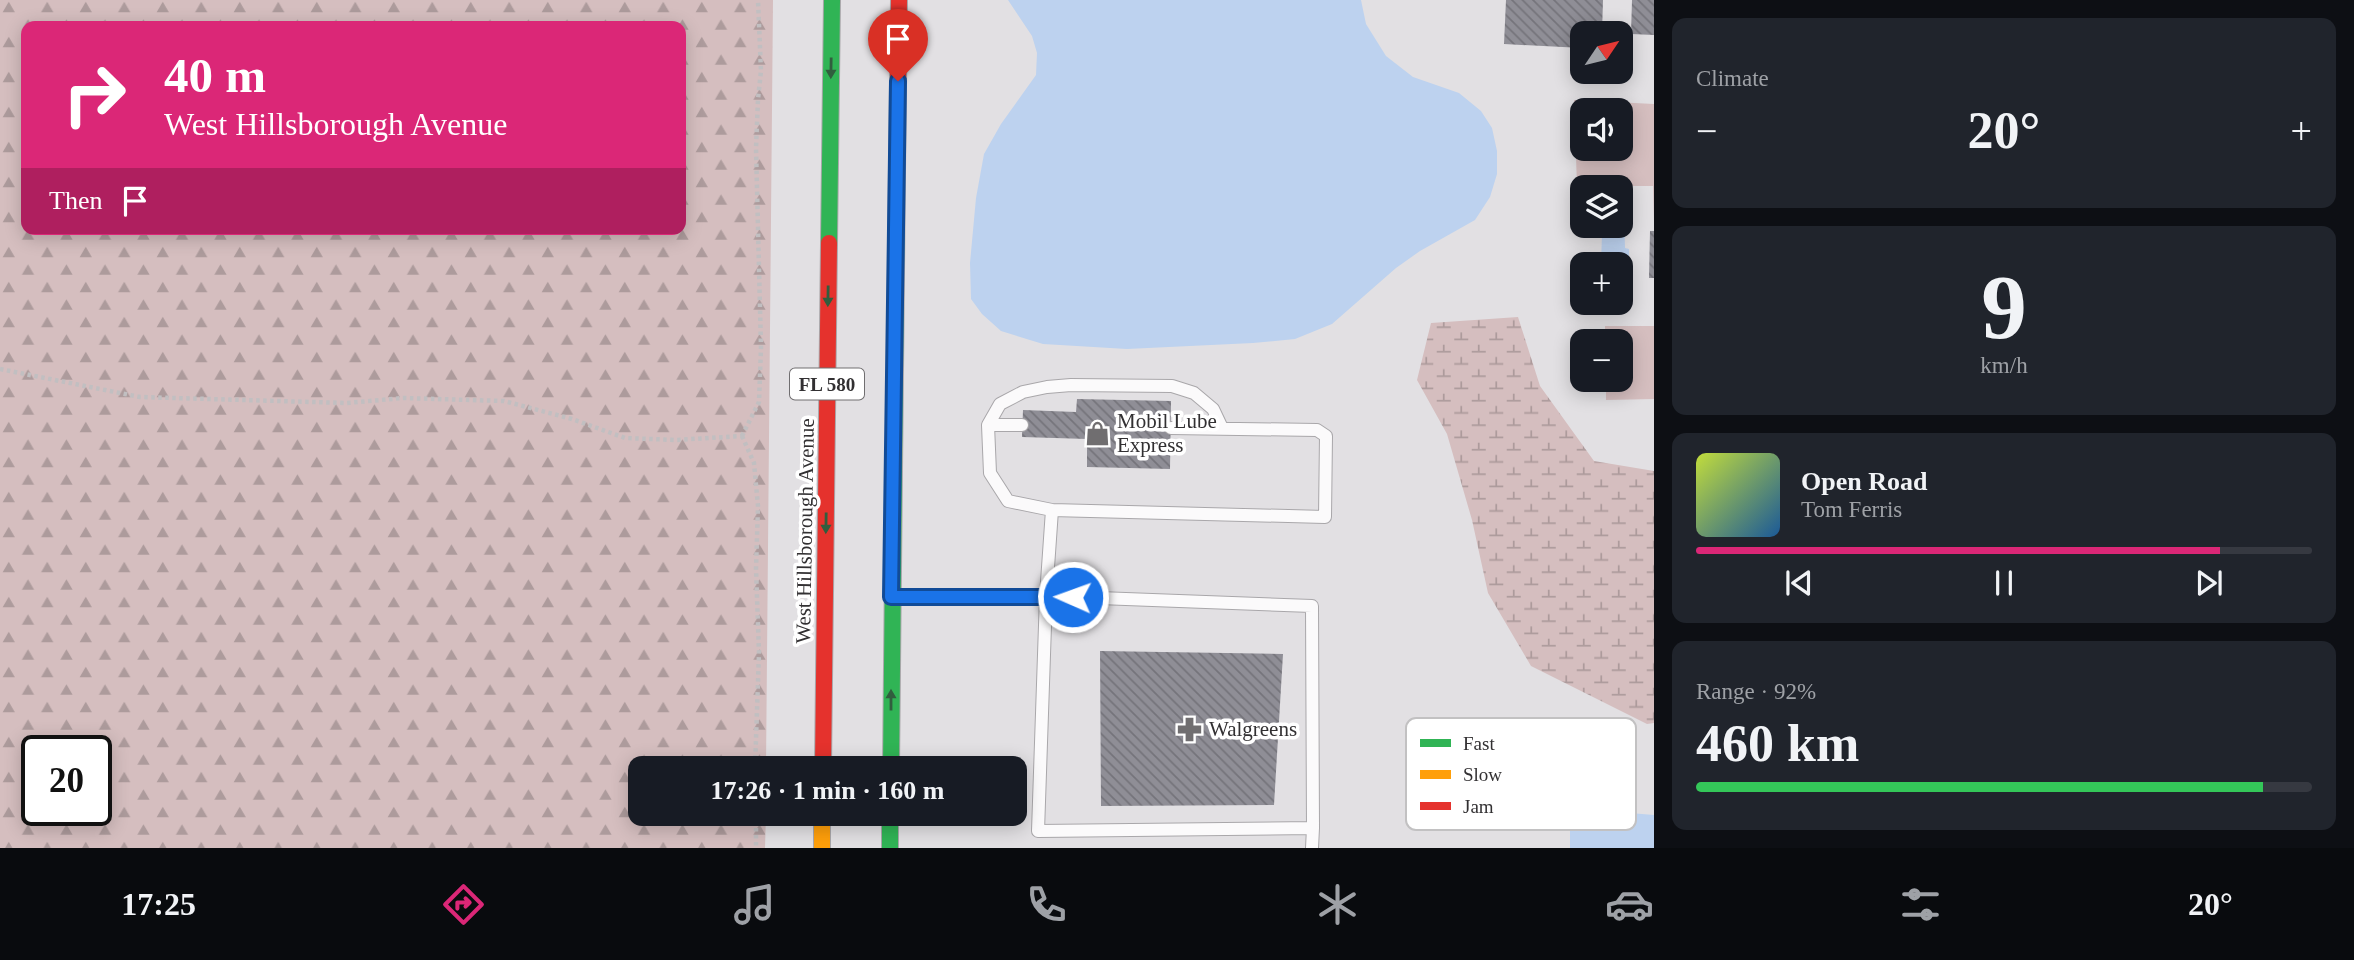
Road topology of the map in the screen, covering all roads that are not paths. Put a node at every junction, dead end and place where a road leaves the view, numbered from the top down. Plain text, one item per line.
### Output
1 (832, 0) edge
2 (899, 0) edge
3 (988, 425) junction
4 (1022, 425) dead end
5 (1171, 428) dead end
6 (1222, 428) junction
7 (1052, 510) junction
8 (1046, 596) junction
9 (891, 597) junction
10 (823, 756) edge
11 (891, 756) edge
12 (822, 826) edge
13 (890, 826) edge
14 (1313, 828) junction
15 (822, 848) edge
16 (890, 848) edge
17 (1312, 848) edge

1 -> 10 main road, West Hillsborough Avenue / FL 580
2 - 9 main road, FL 580
3 - 4 lane
3 - 6 lane
3 - 7 lane
5 - 6 lane
6 - 7 lane
7 - 8 lane
8 - 9 lane
8 - 14 lane
8 - 14 lane
11 -> 9 main road, FL 580
12 - 15 main road
13 - 16 main road
14 - 17 lane

